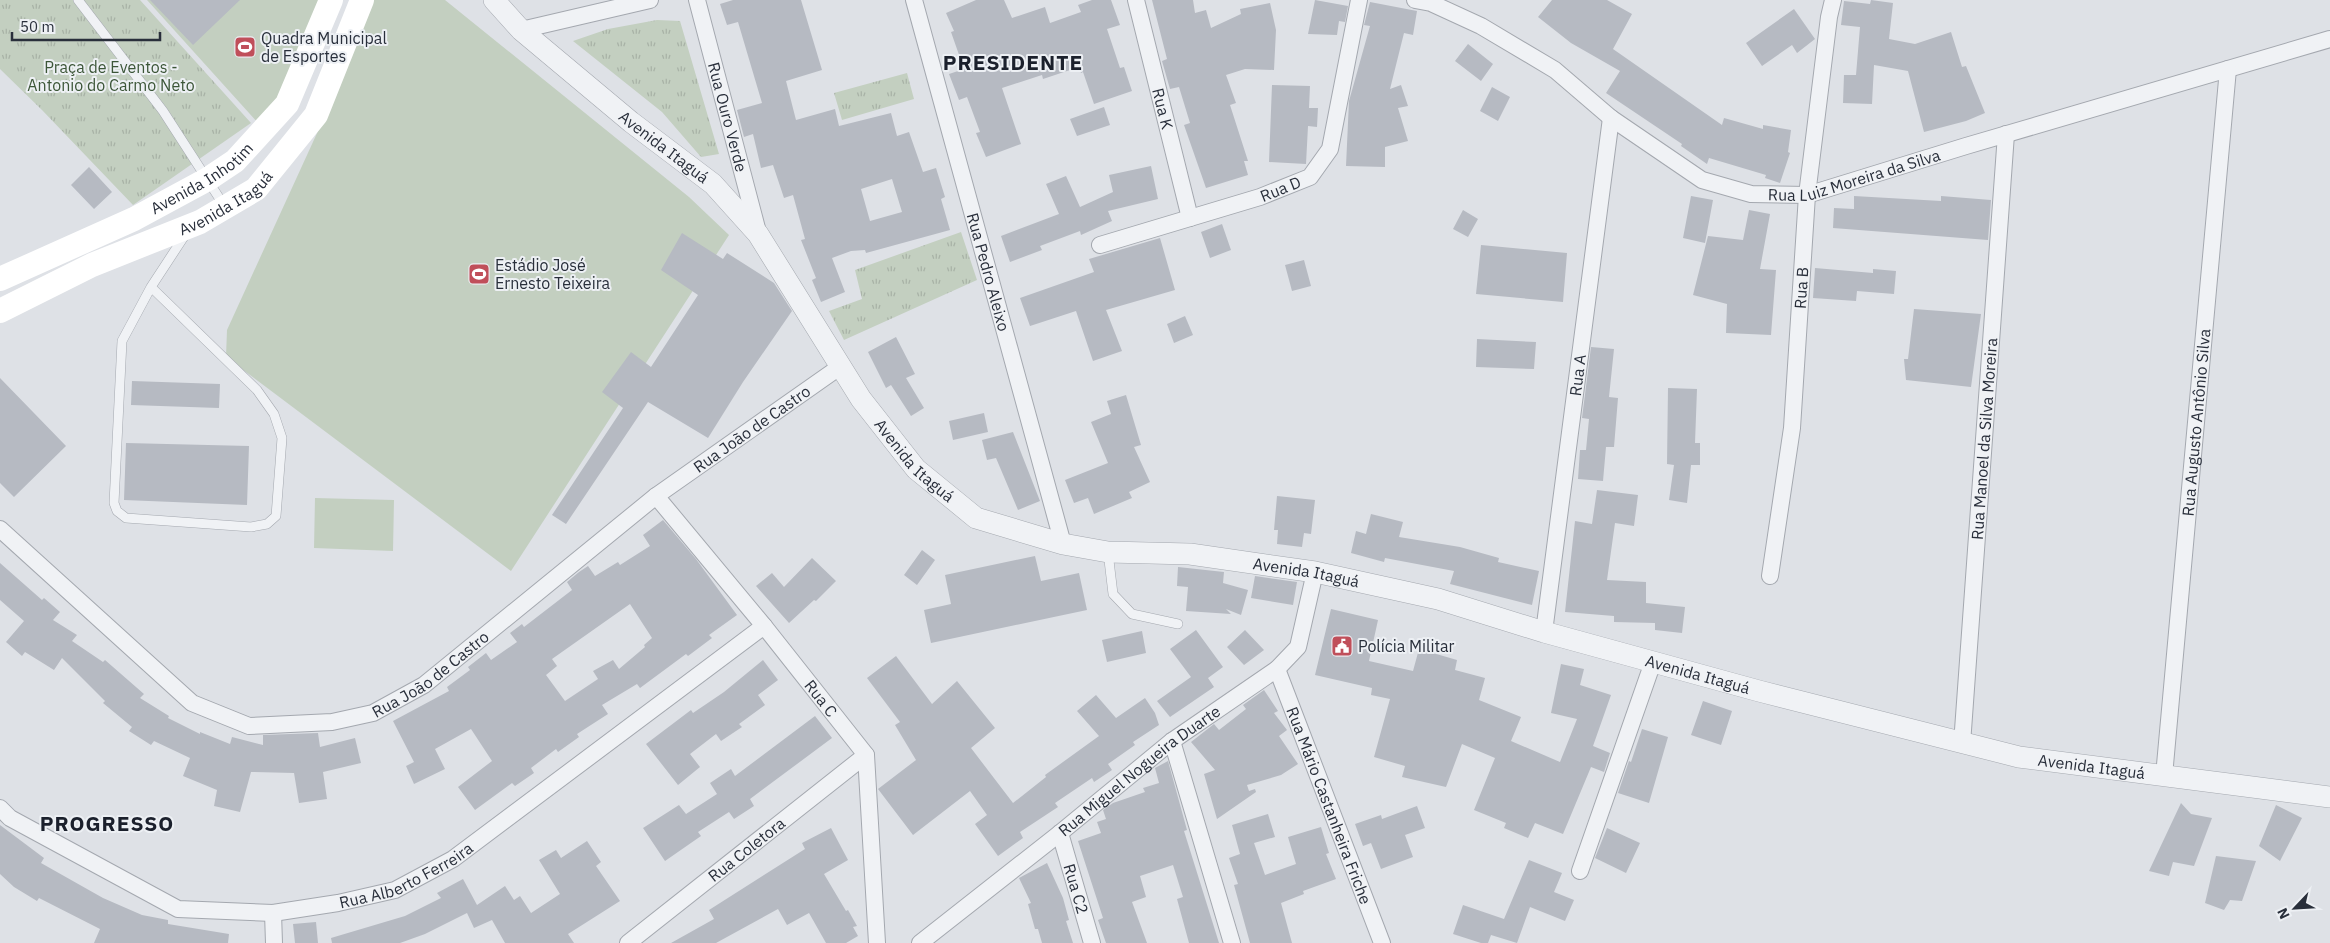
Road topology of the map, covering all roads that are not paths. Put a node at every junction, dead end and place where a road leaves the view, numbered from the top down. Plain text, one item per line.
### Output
1 (78, 0) edge
2 (331, 0) edge
3 (362, 0) edge
4 (494, 0) edge
5 (650, 0) edge
6 (697, 0) edge
7 (914, 0) edge
8 (1136, 0) edge
9 (1359, 0) edge
10 (1415, 0) edge
11 (1833, 0) edge
12 (521, 30) junction
13 (2330, 39) edge
14 (2228, 69) junction
15 (1611, 118) junction
16 (2006, 134) junction
17 (208, 179) junction
18 (1807, 195) junction
19 (173, 199) junction
20 (225, 208) junction
21 (1190, 218) junction
22 (188, 227) junction
23 (758, 234) junction
24 (1100, 245) dead end
25 (0, 279) edge
26 (152, 287) junction
27 (0, 311) edge
28 (841, 366) junction
29 (656, 496) junction
30 (0, 529) edge
31 (1063, 544) junction
32 (1108, 552) junction
33 (1315, 572) junction
34 (1770, 576) dead end
35 (1178, 624) dead end
36 (764, 626) junction
37 (1544, 632) junction
38 (1653, 662) junction
39 (1277, 669) junction
40 (1172, 741) junction
41 (1962, 744) junction
42 (866, 755) junction
43 (2164, 776) junction
44 (2330, 797) edge
45 (0, 808) edge
46 (1060, 833) junction
47 (1580, 872) dead end
48 (273, 913) junction
49 (274, 943) edge
50 (628, 943) edge
51 (877, 943) edge
52 (920, 943) edge
53 (1092, 943) edge
54 (1232, 943) edge
55 (1382, 943) edge

1 - 17 lane
2 - 17 main road, Avenida Inhotim
3 - 20 main road, Avenida Itaguá
4 - 12 street, Avenida Itaguá
5 - 12 street
6 - 23 street, Rua Ouro Verde
7 - 31 street, Rua Pedro Aleixo
8 - 21 street, Rua K
9 - 21 street, Rua D
10 - 15 street, Rua Luiz Moreira da Silva
11 - 18 street, Rua B
12 - 23 street, Avenida Itaguá
13 - 14 street, Rua Luiz Moreira da Silva
14 - 16 street, Rua Luiz Moreira da Silva
14 - 43 street, Rua Augusto Antônio Silva
15 - 18 street, Rua Luiz Moreira da Silva
15 - 37 street, Rua A
16 - 18 street, Rua Luiz Moreira da Silva
16 - 41 street, Rua Manoel da Silva Moreira
17 - 19 main road, Avenida Inhotim
17 - 20 lane
18 - 34 street, Rua B
19 - 22 main road
19 - 25 main road, Avenida Inhotim
20 - 22 main road, Avenida Itaguá
21 - 24 street, Rua D
22 - 26 lane
22 - 27 main road, Avenida Itaguá
23 - 28 street, Avenida Itaguá
26 - 26 lane
28 - 29 street, Rua João de Castro
28 - 31 street, Avenida Itaguá
29 - 30 street, Rua João de Castro
29 - 36 street, Rua C
31 - 32 street, Avenida Itaguá
32 - 33 street, Avenida Itaguá
32 - 35 lane
33 - 37 street, Avenida Itaguá
33 - 39 street, Rua Miguel Nogueira Duarte
36 - 42 street, Rua C
36 - 48 street, Rua Alberto Ferreira
37 - 38 street, Avenida Itaguá
38 - 41 street, Avenida Itaguá
38 - 47 street
39 - 40 street, Rua Miguel Nogueira Duarte
39 - 55 street, Rua Mário Castanheira Friche
40 - 46 street, Rua Miguel Nogueira Duarte
40 - 54 street
41 - 43 street, Avenida Itaguá
42 - 50 street, Rua Coletora
42 - 51 street
43 - 44 street, Avenida Itaguá
45 - 48 street, Rua Alberto Ferreira
46 - 52 street, Rua Miguel Nogueira Duarte
46 - 53 street, Rua C2
48 - 49 street

